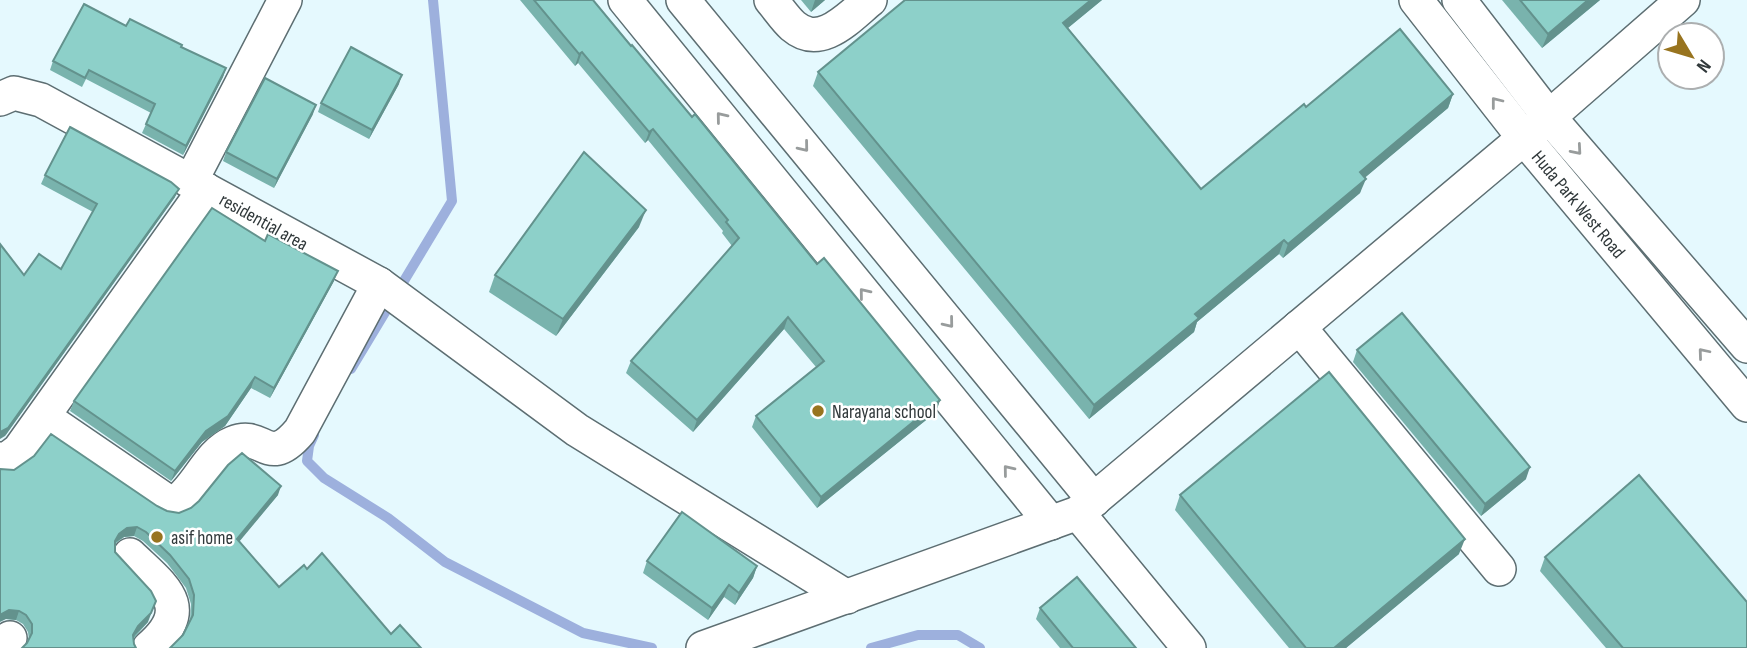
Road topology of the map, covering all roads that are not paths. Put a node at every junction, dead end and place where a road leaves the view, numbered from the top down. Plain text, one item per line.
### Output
1 (285, 0) edge
2 (625, 0) edge
3 (683, 0) edge
4 (771, 0) edge
5 (870, 0) edge
6 (1416, 0) edge
7 (1459, 0) edge
8 (1683, 0) edge
9 (0, 99) edge
10 (1537, 127) junction
11 (198, 185) junction
12 (380, 285) junction
13 (1299, 327) junction
14 (1747, 346) edge
15 (1747, 405) edge
16 (44, 417) junction
17 (0, 459) edge
18 (1074, 512) junction
19 (130, 555) dead end
20 (1499, 569) dead end
21 (847, 597) junction
22 (709, 645) edge
23 (149, 648) edge
24 (1189, 648) edge

1 - 11 street
18 -> 2 street
3 -> 18 street
4 - 5 street
10 -> 6 street, Huda Park West Road
7 - 10 street, Huda Park West Road
8 - 10 street
9 - 11 street, residential area
10 - 13 street
10 -> 14 street, Huda Park West Road
15 -> 10 street, Huda Park West Road
11 - 12 street, residential area
11 - 16 street
12 - 16 street
12 - 21 street, residential area
13 - 18 street
13 - 20 street
16 - 17 street
18 - 21 street
18 - 24 street
19 - 23 street
21 - 22 street

